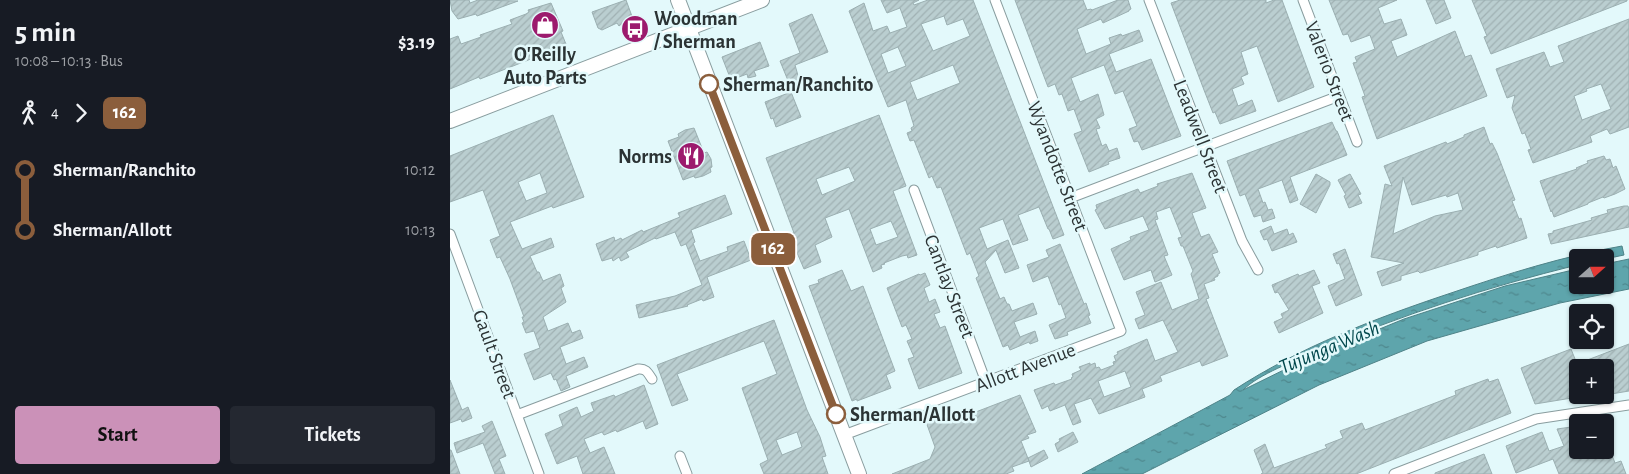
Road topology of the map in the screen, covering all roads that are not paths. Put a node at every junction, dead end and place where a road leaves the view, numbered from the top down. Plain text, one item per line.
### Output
1 (678, 0) edge
2 (762, 0) edge
3 (995, 0) edge
4 (1149, 0) edge
5 (1303, 0) edge
6 (689, 29) junction
7 (1339, 96) junction
8 (450, 122) edge
9 (1357, 142) dead end
10 (1205, 146) junction
11 (914, 190) dead end
12 (1070, 198) junction
13 (450, 234) edge
14 (1258, 270) dead end
15 (1122, 331) joint
16 (652, 380) dead end
17 (986, 382) junction
18 (1629, 405) edge
19 (517, 414) junction
20 (844, 435) junction
21 (680, 456) dead end
22 (539, 474) edge
23 (687, 474) edge
24 (859, 474) edge
25 (1394, 474) edge

1 - 6 main road
2 - 6 main road
3 - 12 street, Wyandotte Street
4 - 10 street, Leadwell Street
5 - 7 street, Valerio Street
6 - 8 main road
6 - 20 main road
7 - 9 street, Valerio Street
7 - 10 street
10 - 12 street
10 - 14 street, Leadwell Street
11 - 17 street, Cantlay Street
12 - 15 street, Wyandotte Street
13 - 19 street, Gault Street
15 - 17 street, Allott Avenue
16 - 19 street
17 - 20 street, Allott Avenue
18 - 25 street
19 - 22 street, Gault Street
20 - 24 main road
21 - 23 street

